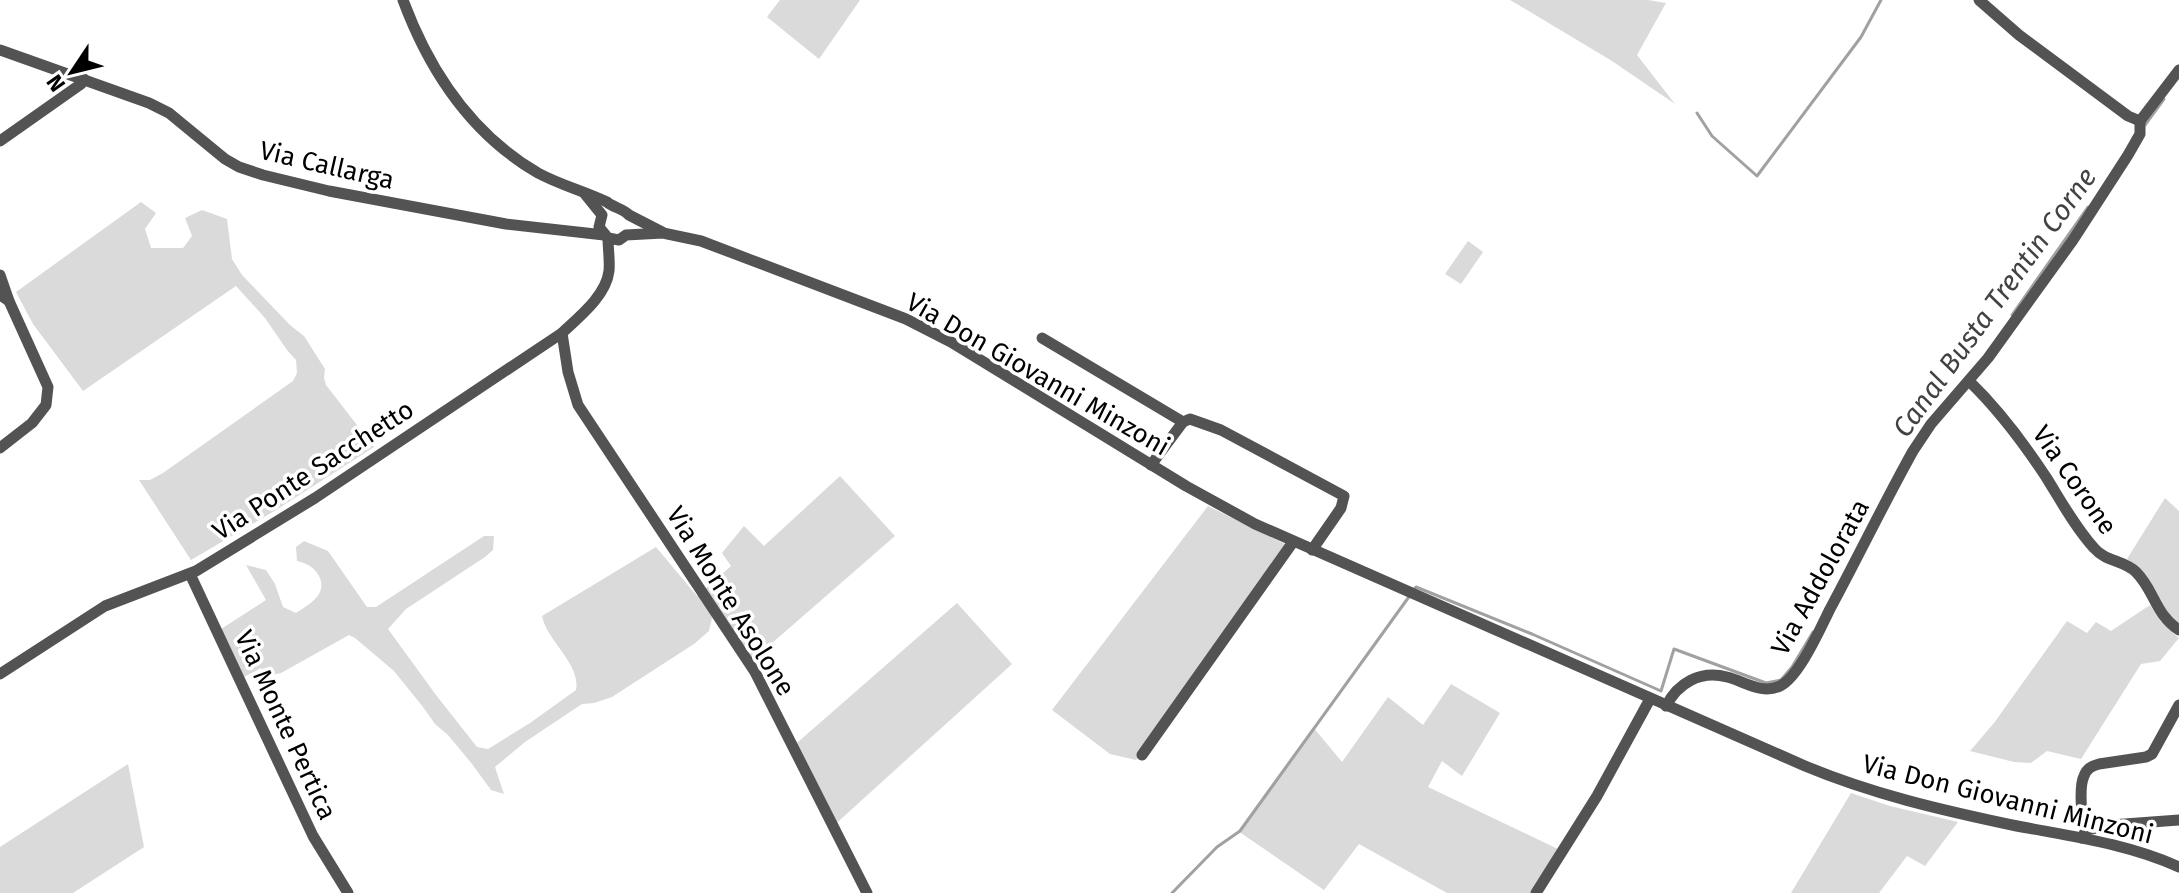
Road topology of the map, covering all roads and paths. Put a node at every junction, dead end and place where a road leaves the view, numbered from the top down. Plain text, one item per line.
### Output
1 (403, 0) edge
2 (1979, 0) edge
3 (0, 50) edge
4 (2179, 70) edge
5 (84, 79) junction
6 (2140, 121) junction
7 (0, 141) edge
8 (585, 194) junction
9 (613, 208) junction
10 (629, 215) junction
11 (600, 219) junction
12 (584, 233) junction
13 (663, 233) junction
14 (613, 237) junction
15 (0, 275) edge
16 (4, 298) edge
17 (562, 333) junction
18 (1042, 338) dead end
19 (1969, 381) junction
20 (1183, 422) junction
21 (0, 448) edge
22 (1151, 465) junction
23 (1293, 542) junction
24 (1312, 550) junction
25 (190, 574) junction
26 (2179, 630) edge
27 (0, 674) edge
28 (1650, 699) junction
29 (2179, 705) edge
30 (1666, 706) junction
31 (1142, 755) dead end
32 (2179, 820) edge
33 (2084, 834) junction
34 (2179, 867) edge
35 (348, 893) edge
36 (867, 893) edge
37 (1536, 893) edge

1 - 8 street
2 - 6 street
3 - 5 street, Via Callarga
4 - 6 street
5 - 7 street
5 - 12 street, Via Callarga
6 - 19 street
8 - 9 street
8 - 11 street
9 - 10 street
9 - 11 street
10 - 13 street
10 - 14 street
11 - 12 street
11 - 14 street
12 - 14 street, Via Callarga
13 - 14 street, Via Callarga
13 - 22 street, Via Don Giovanni Minzoni
14 - 17 street, Via Ponte Sacchetto
15 - 16 street
16 - 21 street
17 - 25 street, Via Ponte Sacchetto
17 - 36 street, Via Monte Asolone
18 - 20 street
19 - 26 street, Via Corone
19 - 30 street, Via Addolorata
20 - 22 street
20 - 24 street
22 - 23 street, Via Don Giovanni Minzoni
23 - 24 street, Via Don Giovanni Minzoni
23 - 31 street
24 - 28 street, Via Don Giovanni Minzoni
25 - 27 street, Via Ponte Sacchetto
25 - 35 street, Via Monte Pertica
28 - 30 street, Via Don Giovanni Minzoni
28 - 37 street
29 - 33 street
30 - 33 street, Via Don Giovanni Minzoni
32 - 33 street
33 - 34 street, Via Don Giovanni Minzoni

